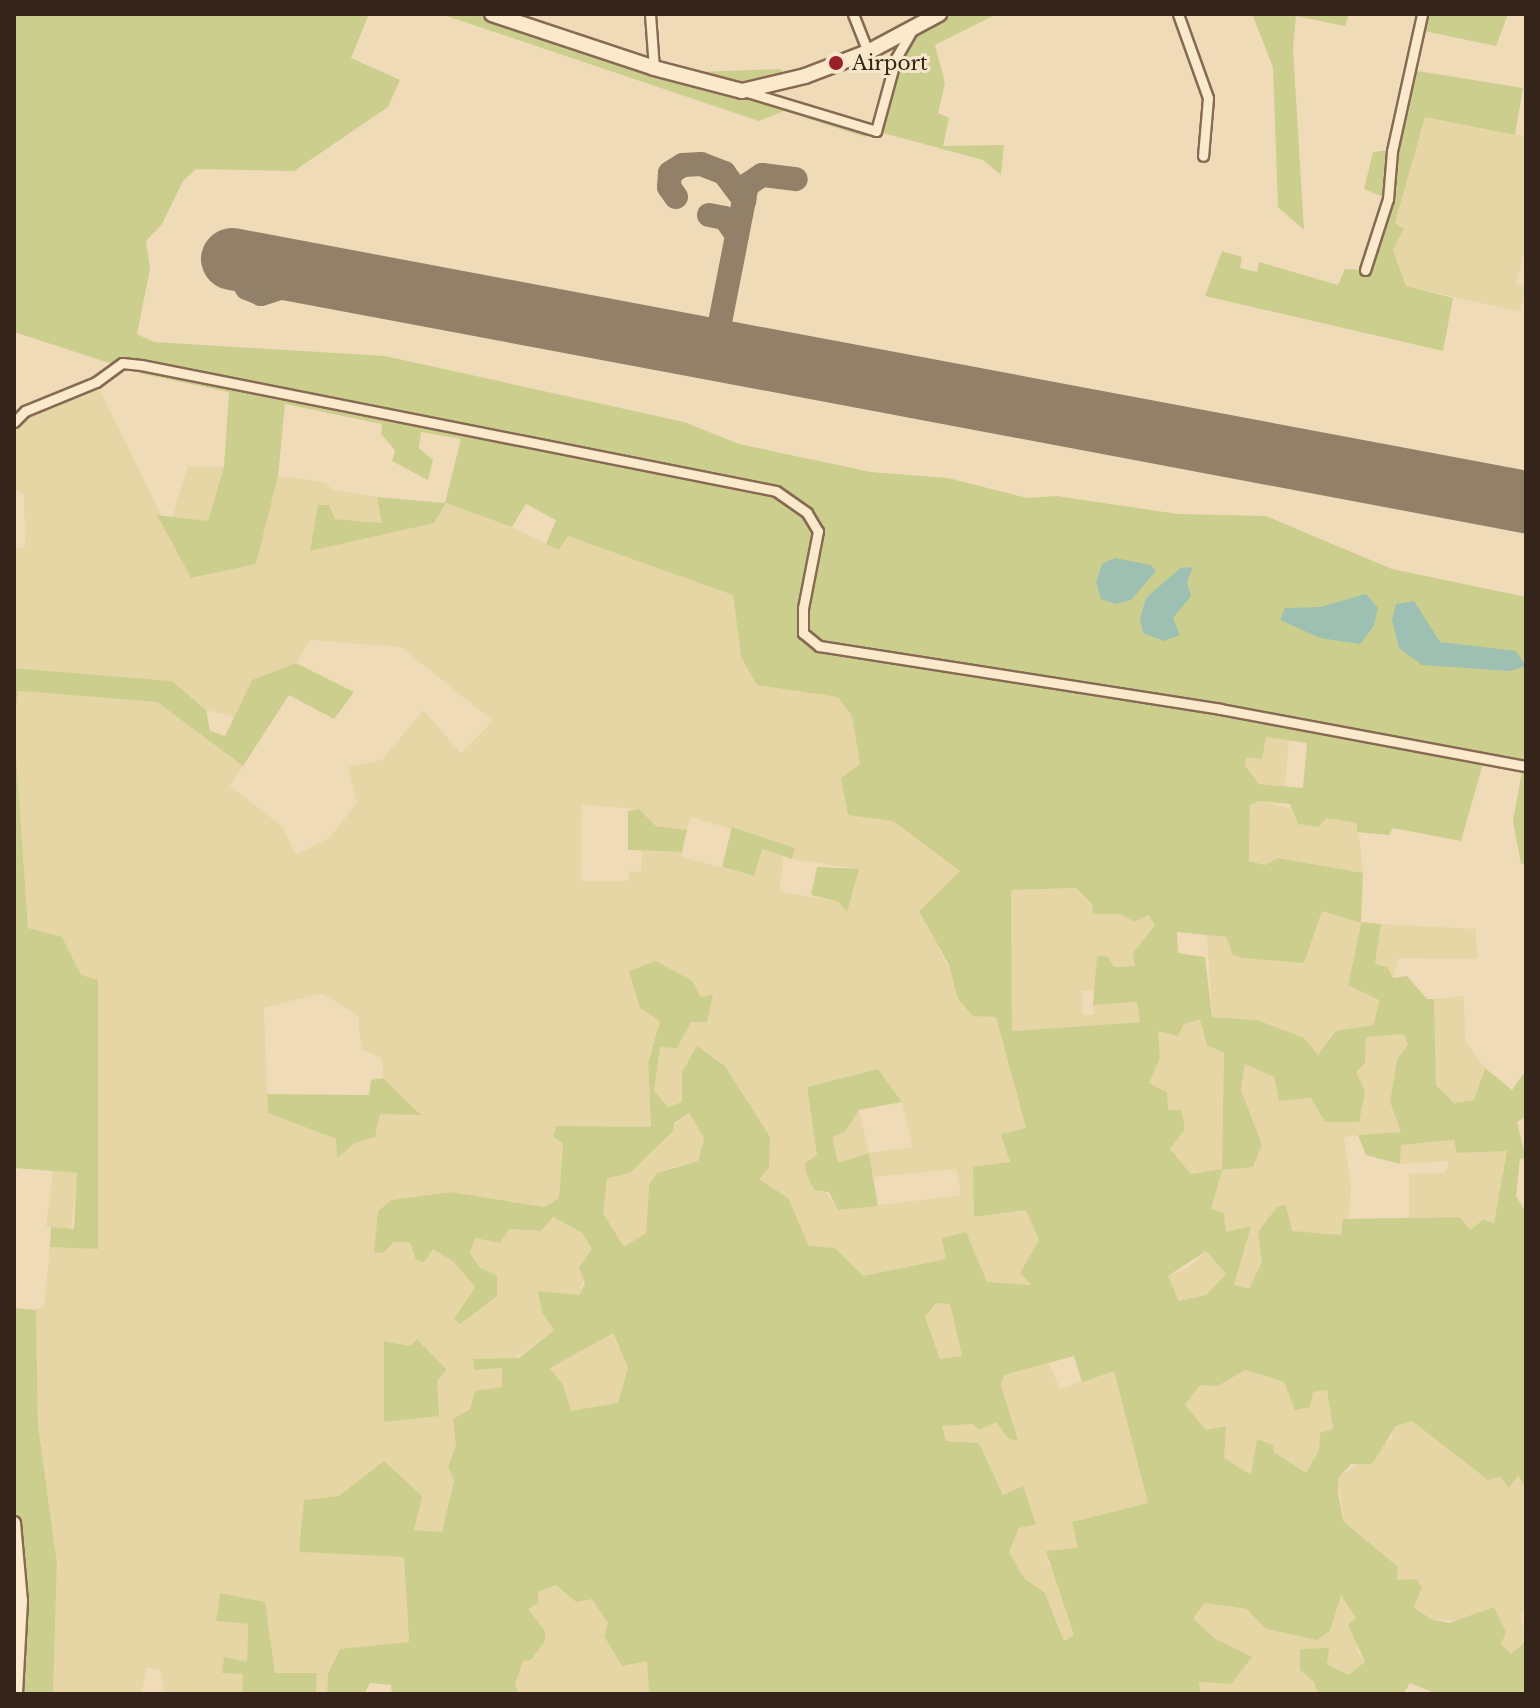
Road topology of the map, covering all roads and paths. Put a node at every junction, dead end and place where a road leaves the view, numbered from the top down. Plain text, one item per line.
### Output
1 (492, 14) edge
2 (650, 14) edge
3 (853, 14) edge
4 (939, 14) edge
5 (1178, 14) edge
6 (1422, 14) edge
7 (913, 29) junction
8 (868, 52) junction
9 (654, 68) junction
10 (742, 91) junction
11 (1203, 156) dead end
12 (1365, 270) dead end
13 (14, 422) edge
14 (1526, 766) edge
15 (14, 1523) edge
16 (16, 1694) edge

1 - 9 main road
2 - 9 street
3 - 8 street
4 - 7 main road
5 - 11 street
6 - 12 street
7 - 8 main road
7 - 10 street
8 - 10 main road
9 - 10 main road
13 - 14 street
15 - 16 street

